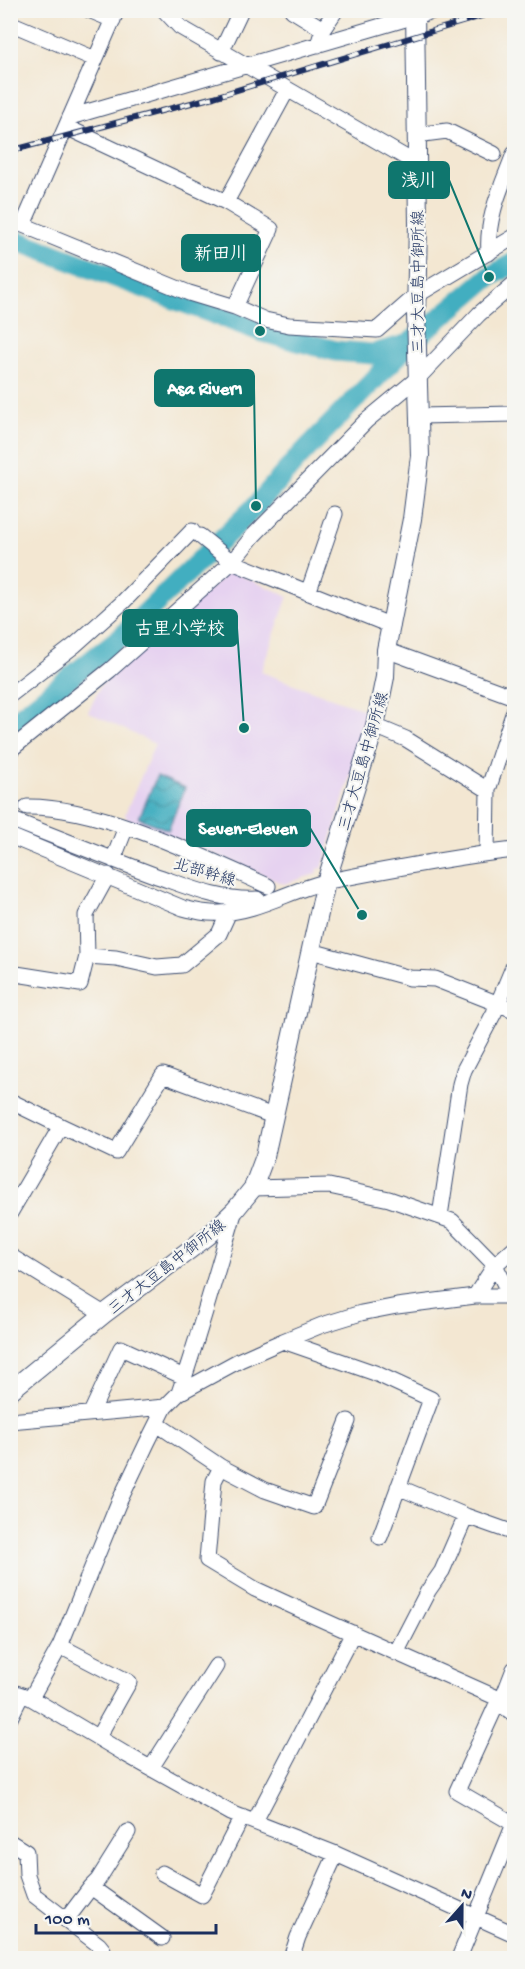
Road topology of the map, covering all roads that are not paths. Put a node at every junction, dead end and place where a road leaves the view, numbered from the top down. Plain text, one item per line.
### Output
1 (88, 10) edge
2 (164, 10) edge
3 (241, 10) edge
4 (292, 10) edge
5 (336, 10) edge
6 (436, 10) edge
7 (415, 14) edge
8 (115, 15) edge
9 (10, 23) edge
10 (323, 29) junction
11 (318, 45) junction
12 (221, 52) junction
13 (95, 59) junction
14 (247, 65) junction
15 (287, 90) junction
16 (68, 122) junction
17 (416, 135) junction
18 (494, 154) dead end
19 (514, 154) edge
20 (417, 164) junction
21 (226, 202) junction
22 (16, 223) edge
23 (514, 237) edge
24 (489, 253) junction
25 (514, 284) edge
26 (417, 295) junction
27 (235, 307) junction
28 (417, 372) junction
29 (514, 414) edge
30 (420, 416) junction
31 (335, 514) dead end
32 (229, 559) junction
33 (308, 593) junction
34 (392, 626) junction
35 (386, 650) junction
36 (10, 695) edge
37 (514, 697) edge
38 (514, 716) edge
39 (375, 726) junction
40 (10, 750) edge
41 (488, 790) junction
42 (27, 807) dead end
43 (10, 819) edge
44 (126, 827) junction
45 (10, 836) edge
46 (514, 850) edge
47 (487, 853) junction
48 (113, 860) junction
49 (108, 875) junction
50 (326, 882) junction
51 (268, 886) dead end
52 (286, 894) junction
53 (229, 912) junction
54 (311, 951) junction
55 (87, 956) junction
56 (514, 965) edge
57 (10, 973) edge
58 (498, 1002) junction
59 (514, 1010) edge
60 (10, 1101) edge
61 (273, 1116) junction
62 (61, 1126) junction
63 (253, 1188) junction
64 (236, 1210) junction
65 (10, 1213) edge
66 (440, 1216) junction
67 (514, 1248) edge
68 (10, 1256) edge
69 (495, 1264) junction
70 (475, 1296) junction
71 (514, 1298) edge
72 (104, 1314) junction
73 (283, 1341) junction
74 (184, 1377) junction
75 (10, 1391) edge
76 (179, 1393) junction
77 (165, 1407) junction
78 (91, 1413) junction
79 (10, 1421) edge
80 (348, 1421) dead end
81 (157, 1424) junction
82 (221, 1467) junction
83 (398, 1487) junction
84 (466, 1516) junction
85 (514, 1533) edge
86 (380, 1537) dead end
87 (353, 1633) junction
88 (60, 1646) junction
89 (396, 1653) junction
90 (216, 1666) dead end
91 (514, 1669) edge
92 (21, 1695) edge
93 (502, 1700) junction
94 (514, 1714) edge
95 (10, 1718) edge
96 (98, 1737) junction
97 (151, 1768) junction
98 (248, 1819) junction
99 (514, 1824) edge
100 (128, 1832) dead end
101 (10, 1842) edge
102 (336, 1854) junction
103 (162, 1873) dead end
104 (92, 1887) junction
105 (476, 1918) junction
106 (66, 1920) junction
107 (514, 1934) edge
108 (162, 1938) dead end
109 (104, 1959) edge
110 (291, 1959) edge
111 (459, 1959) edge

1 - 8 street
2 - 12 street
3 - 12 street
4 - 10 street
5 - 10 street
6 - 7 street
7 - 11 street
7 - 17 main road, 三才大豆島中御所線
8 - 13 street
9 - 13 street
10 - 11 street
11 - 14 street
12 - 14 street
13 - 16 street
14 - 15 street
14 - 16 street
15 - 20 street
15 - 21 street
16 - 21 street
16 - 22 street
17 - 18 street
17 - 20 main road, 三才大豆島中御所線
19 - 24 street
20 - 26 main road, 三才大豆島中御所線
21 - 27 street
22 - 27 street
23 - 24 street
24 - 26 street
25 - 28 street
26 - 27 street
26 - 28 main road, 三才大豆島中御所線
28 - 30 main road, 三才大豆島中御所線
28 - 32 street
29 - 30 street
30 - 34 main road, 三才大豆島中御所線
31 - 33 street
32 - 33 street
32 - 36 street
32 - 40 street
33 - 34 street
34 - 35 main road, 三才大豆島中御所線
35 - 37 street
35 - 39 main road, 三才大豆島中御所線
38 - 41 street
39 - 41 street
39 - 50 main road, 三才大豆島中御所線
41 - 47 street
42 - 44 street
43 - 48 street, 北部幹線
44 - 48 street
44 - 51 street
45 - 49 street, 北部幹線
46 - 47 street
47 - 50 street
48 - 52 street, 北部幹線
49 - 53 street, 北部幹線
49 - 55 street
50 - 52 street
50 - 54 main road, 三才大豆島中御所線
52 - 53 street, 北部幹線
53 - 55 street
54 - 58 street
54 - 61 main road, 三才大豆島中御所線
55 - 57 street
56 - 58 street
58 - 59 street
58 - 66 street
60 - 62 street
61 - 62 street
61 - 63 main road, 三才大豆島中御所線
62 - 65 street
63 - 64 main road, 三才大豆島中御所線
63 - 66 street
64 - 72 main road, 三才大豆島中御所線
64 - 74 street
66 - 69 street
67 - 69 street
68 - 72 street
69 - 70 street
69 - 71 street
70 - 71 street
70 - 73 street
72 - 75 main road, 三才大豆島中御所線
73 - 76 street
73 - 83 street
74 - 76 street
74 - 78 street
76 - 77 street
77 - 78 street
77 - 81 street
78 - 79 street
80 - 82 street
81 - 82 street
81 - 88 street
82 - 87 street
83 - 84 street
83 - 86 street
84 - 85 street
84 - 89 street
87 - 89 street
87 - 98 street
88 - 92 street
88 - 96 street
89 - 93 street
90 - 97 street
91 - 93 street
92 - 95 street
92 - 96 street
93 - 94 street
93 - 99 street
96 - 97 street
97 - 98 street
98 - 102 street
98 - 103 street
99 - 105 street
100 - 104 street
101 - 106 street
102 - 105 street
102 - 110 street
104 - 106 street
104 - 108 street
105 - 107 street
105 - 111 street
106 - 109 street

